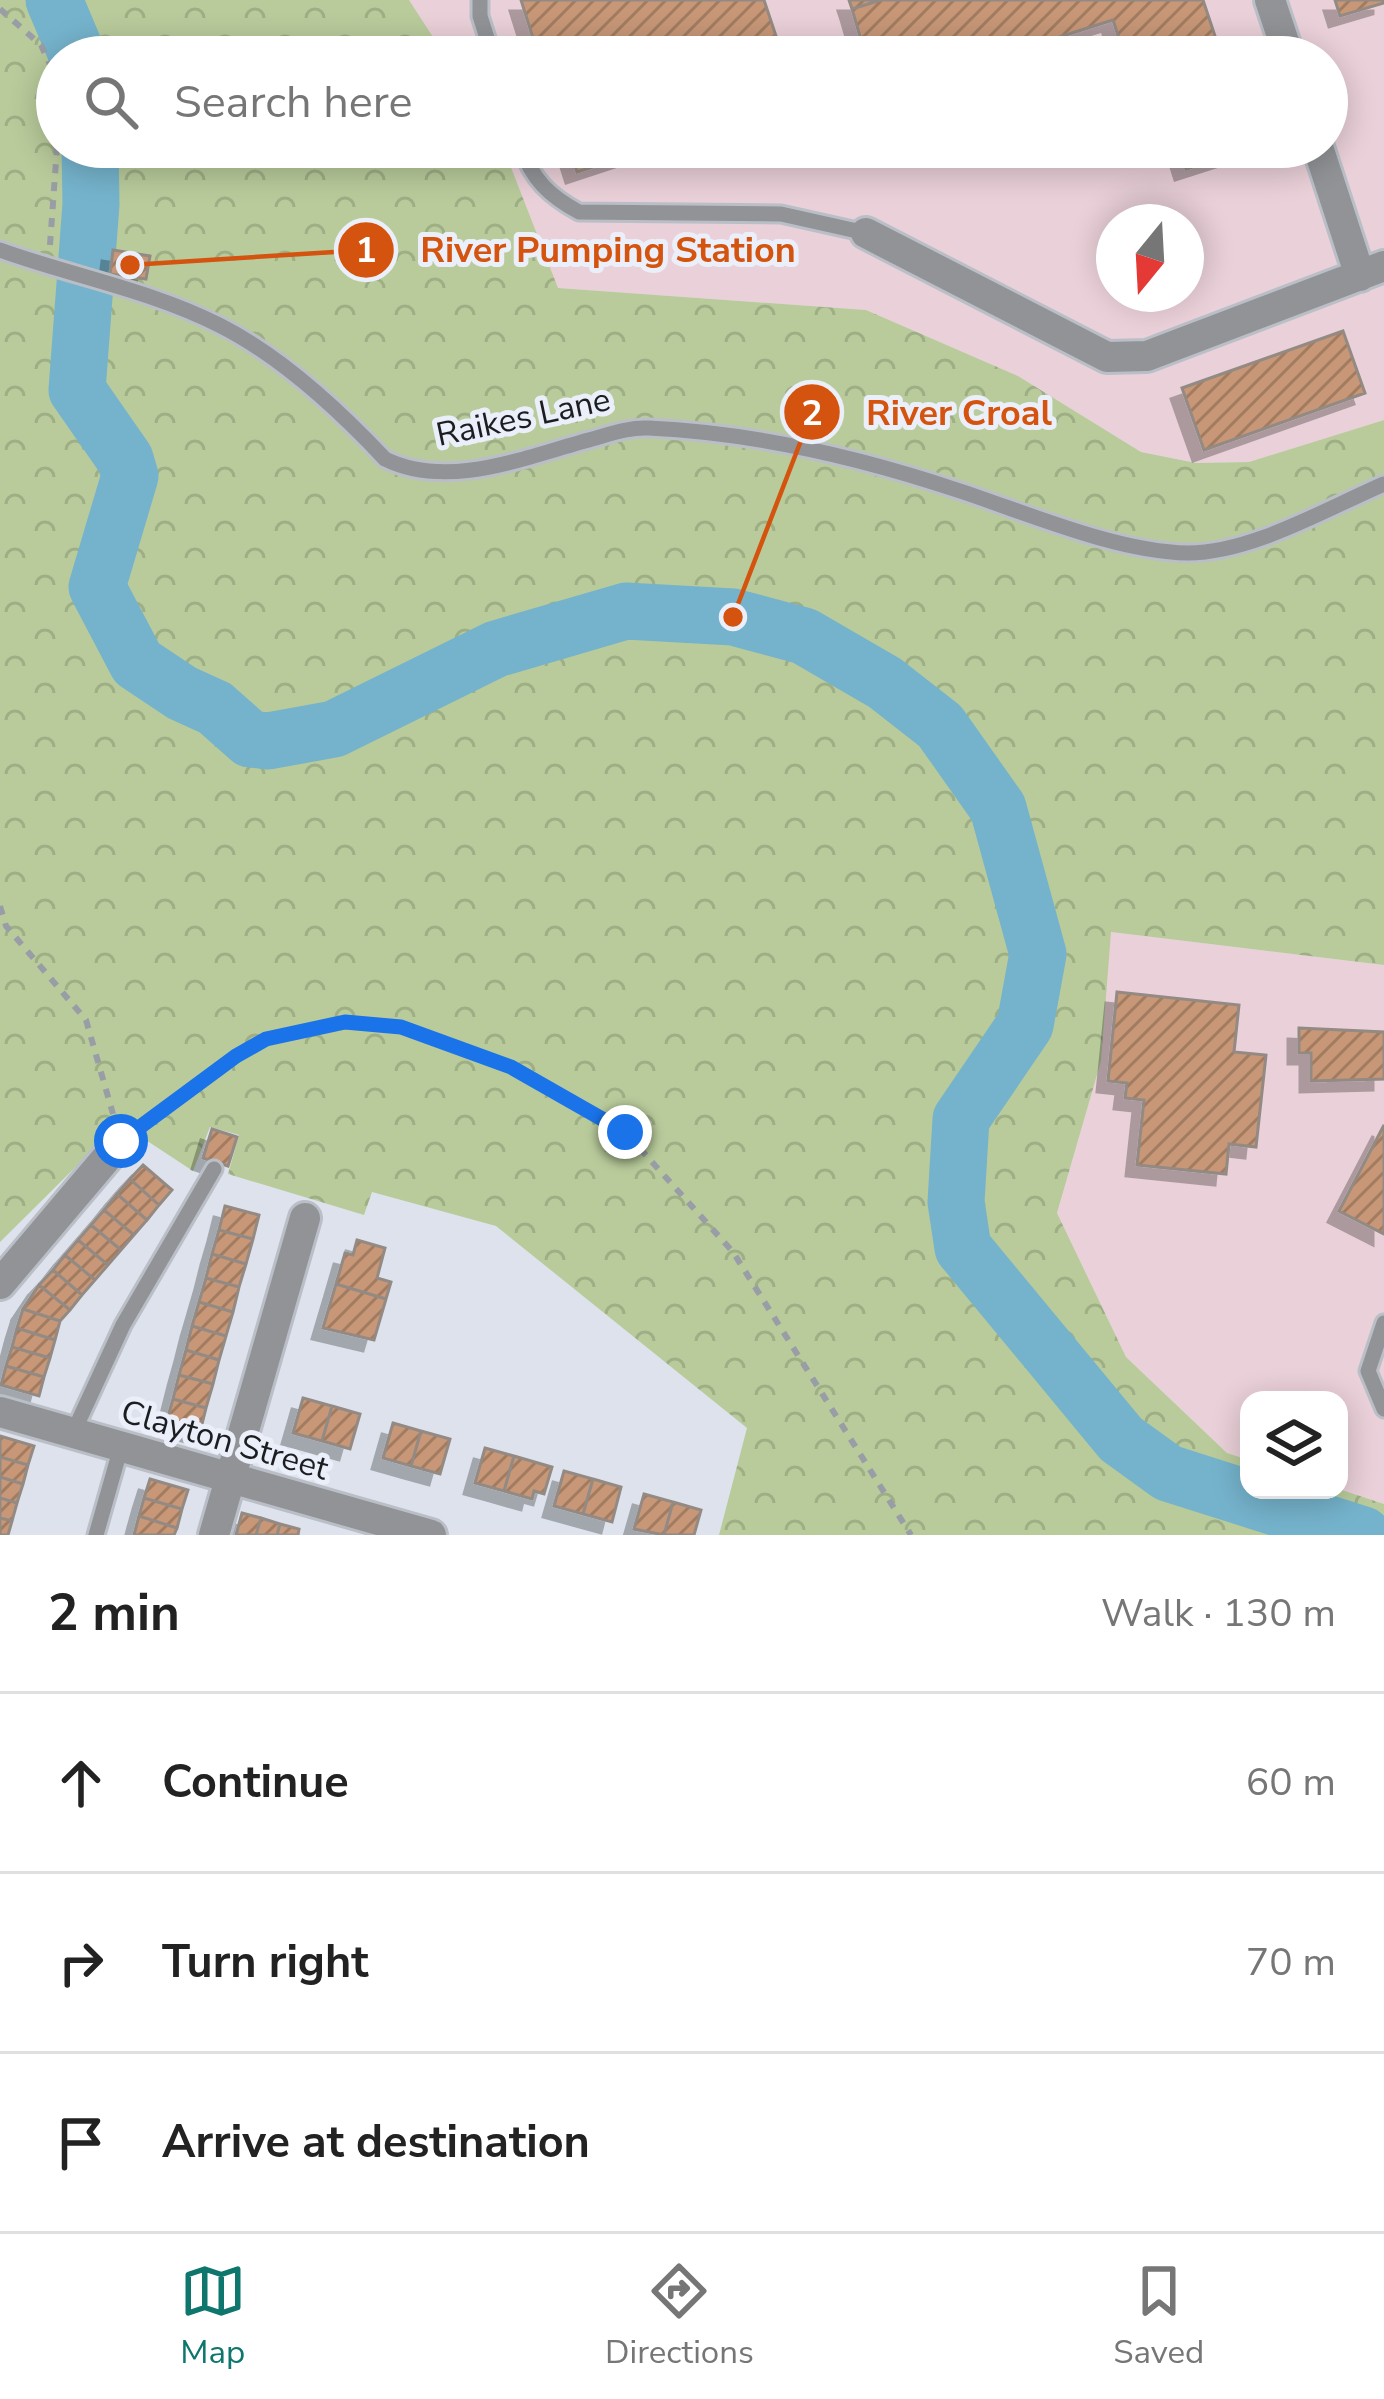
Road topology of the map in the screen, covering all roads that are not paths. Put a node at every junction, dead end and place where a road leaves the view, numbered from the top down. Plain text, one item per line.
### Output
1 (480, 0) edge
2 (1270, 0) edge
3 (486, 36) edge
4 (1282, 36) edge
5 (531, 168) edge
6 (1327, 168) edge
7 (866, 233) joint
8 (0, 250) edge
9 (1372, 271) edge
10 (1384, 484) edge
11 (121, 1141) road end
12 (214, 1169) dead end
13 (305, 1218) dead end
14 (0, 1284) edge
15 (1384, 1323) edge
16 (1384, 1409) edge
17 (0, 1412) edge
18 (74, 1433) junction
19 (121, 1447) junction
20 (230, 1478) junction
21 (96, 1535) edge
22 (214, 1535) edge
23 (431, 1535) edge

1 - 3 lane
2 - 4 street
5 - 7 lane
6 - 9 street
7 - 9 street
8 - 10 lane, Raikes Lane
11 - 14 street
12 - 18 lane
13 - 20 street
15 - 16 lane
17 - 18 street, Clayton Street
18 - 19 street, Clayton Street
19 - 20 street, Clayton Street
19 - 21 lane
20 - 22 street
20 - 23 street, Clayton Street

